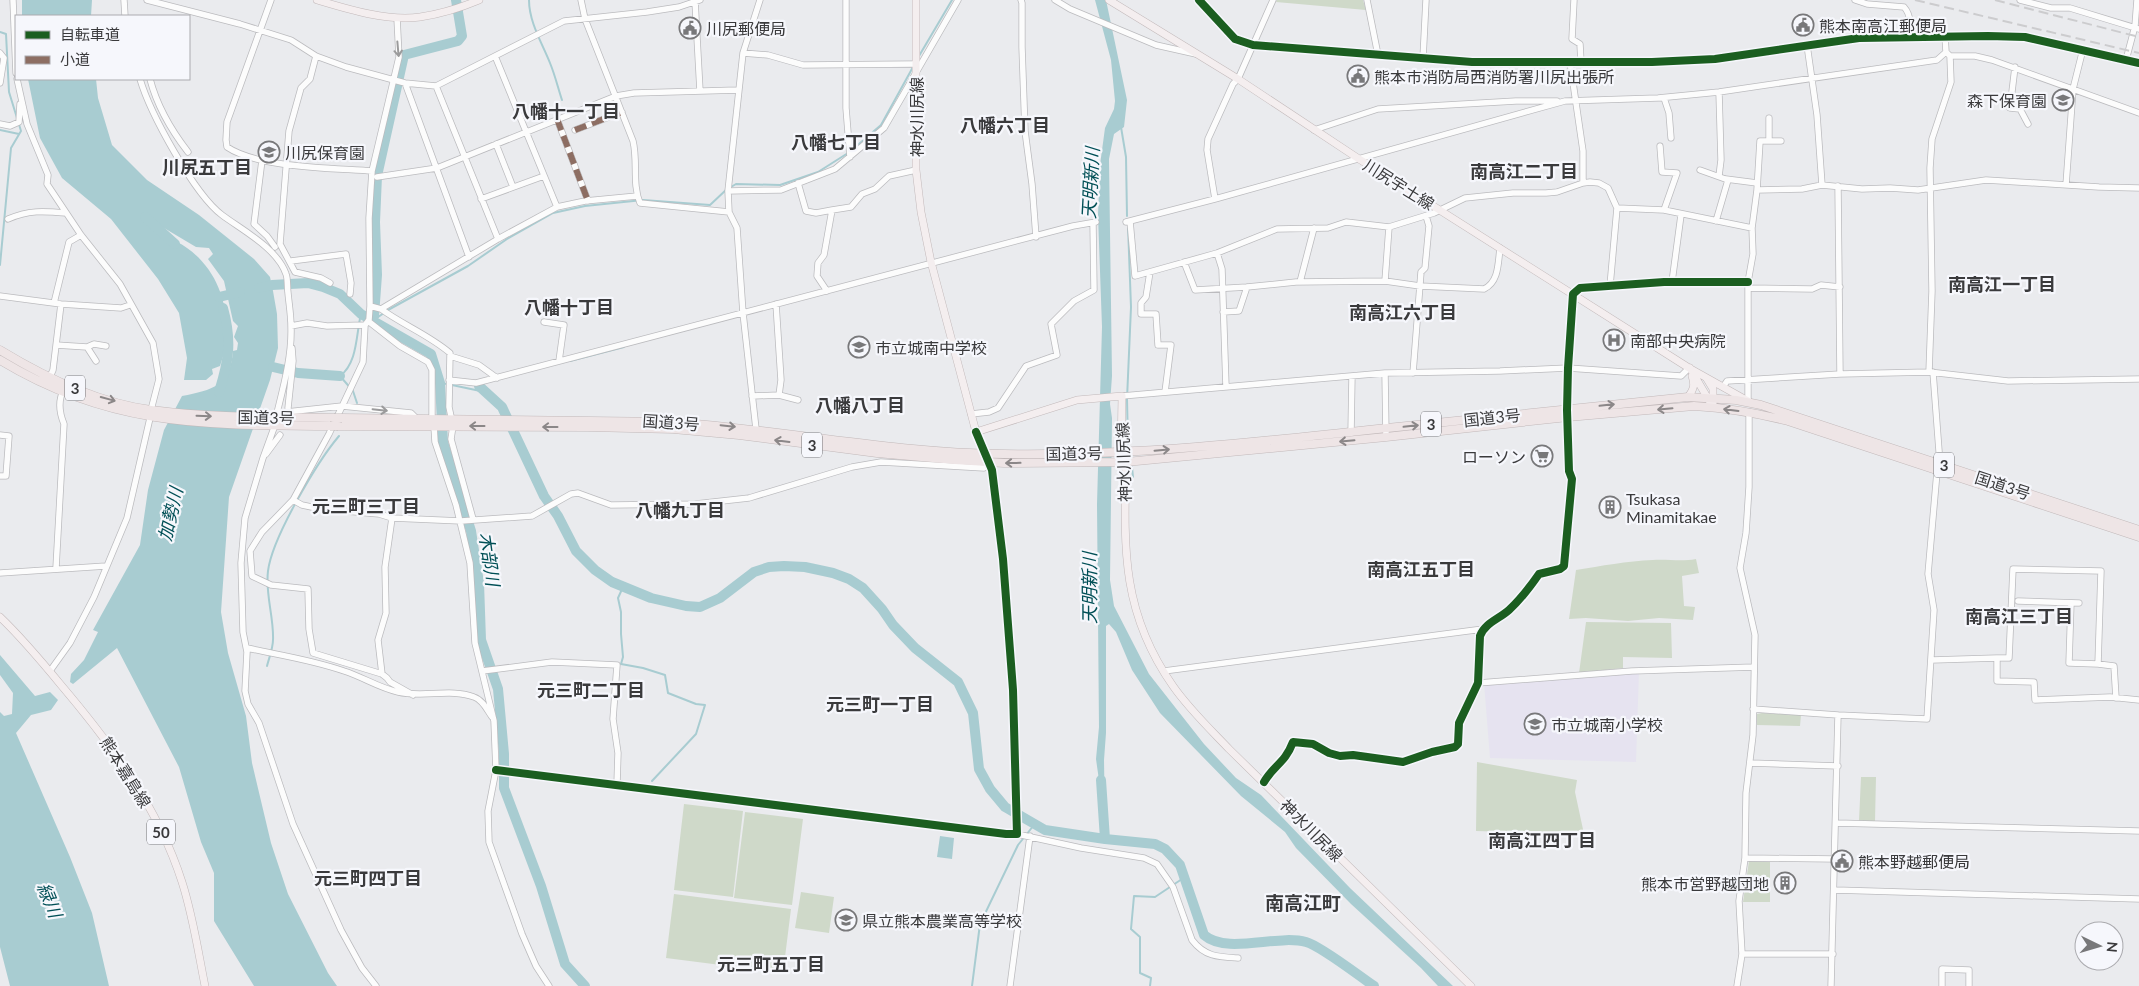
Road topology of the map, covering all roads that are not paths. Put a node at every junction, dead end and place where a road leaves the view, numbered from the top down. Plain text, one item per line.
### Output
1 (13, 0) edge
2 (124, 0) edge
3 (146, 0) edge
4 (271, 0) edge
5 (317, 0) edge
6 (479, 0) edge
7 (581, 0) edge
8 (760, 0) edge
9 (846, 0) edge
10 (916, 0) edge
11 (958, 0) edge
12 (1021, 0) edge
13 (1055, 0) edge
14 (1110, 0) edge
15 (1199, 0) edge
16 (1264, 0) edge
17 (1367, 0) edge
18 (1426, 0) edge
19 (1574, 0) edge
20 (1855, 0) edge
21 (2020, 0) edge
22 (2072, 0) edge
23 (2137, 0) edge
24 (698, 1) edge
25 (1272, 3) edge
26 (2070, 8) junction
27 (125, 15) edge
28 (397, 18) junction
29 (585, 19) junction
30 (2137, 29) edge
31 (261, 30) junction
32 (1908, 36) junction
33 (1945, 36) junction
34 (1253, 45) junction
35 (1807, 45) junction
36 (15, 49) edge
37 (2083, 50) junction
38 (0, 53) edge
39 (743, 53) junction
40 (1196, 54) junction
41 (1948, 54) junction
42 (1378, 55) junction
43 (316, 56) junction
44 (495, 56) junction
45 (1423, 58) junction
46 (2126, 60) junction
47 (1570, 62) junction
48 (1581, 62) junction
49 (2139, 63) edge
50 (916, 64) junction
51 (846, 65) junction
52 (2015, 67) junction
53 (916, 74) junction
54 (1812, 78) junction
55 (1238, 79) junction
56 (17, 80) edge
57 (140, 80) edge
58 (150, 80) edge
59 (394, 80) junction
60 (0, 82) edge
61 (405, 83) junction
62 (436, 86) junction
63 (738, 90) junction
64 (2073, 90) junction
65 (700, 91) junction
66 (1719, 92) junction
67 (20, 95) junction
68 (616, 96) junction
69 (1664, 98) junction
70 (1576, 100) junction
71 (1564, 101) junction
72 (622, 112) junction
73 (2139, 114) edge
74 (1769, 118) dead end
75 (557, 119) junction
76 (0, 124) edge
77 (2028, 124) dead end
78 (575, 130) dead end
79 (1314, 130) junction
80 (525, 132) junction
81 (1671, 138) dead end
82 (1768, 141) junction
83 (1781, 141) dead end
84 (496, 144) junction
85 (1660, 146) dead end
86 (188, 152) dead end
87 (850, 157) junction
88 (464, 158) junction
89 (1359, 159) junction
90 (262, 160) junction
91 (286, 164) junction
92 (437, 168) junction
93 (916, 170) junction
94 (1700, 170) dead end
95 (372, 171) junction
96 (544, 176) junction
97 (1718, 176) junction
98 (377, 177) dead end
99 (1726, 179) junction
100 (1583, 182) junction
101 (798, 183) junction
102 (1757, 183) junction
103 (1822, 185) junction
104 (2066, 185) junction
105 (1838, 186) junction
106 (513, 187) junction
107 (2139, 188) edge
108 (1930, 189) junction
109 (1757, 190) junction
110 (728, 191) junction
111 (637, 196) junction
112 (481, 199) junction
113 (1215, 199) junction
114 (588, 201) junction
115 (557, 208) junction
116 (1618, 208) junction
117 (832, 210) junction
118 (1664, 210) junction
119 (1441, 211) junction
120 (729, 212) junction
121 (66, 213) junction
122 (1681, 215) junction
123 (1426, 216) junction
124 (8, 219) dead end
125 (1716, 221) junction
126 (1389, 227) junction
127 (1314, 228) junction
128 (1752, 228) junction
129 (81, 235) junction
130 (1036, 237) junction
131 (498, 239) junction
132 (276, 247) dead end
133 (1500, 248) junction
134 (1217, 253) junction
135 (469, 257) junction
136 (291, 261) junction
137 (931, 262) junction
138 (1184, 262) junction
139 (1150, 272) junction
140 (1300, 282) junction
141 (1385, 282) junction
142 (1672, 282) junction
143 (330, 283) dead end
144 (1748, 285) junction
145 (1420, 286) junction
146 (1610, 286) junction
147 (1840, 287) junction
148 (1222, 288) junction
149 (1247, 288) junction
150 (827, 291) junction
151 (350, 294) dead end
152 (1573, 294) junction
153 (0, 296) edge
154 (54, 302) junction
155 (61, 304) junction
156 (776, 304) junction
157 (130, 305) junction
158 (370, 306) junction
159 (381, 309) junction
160 (1224, 312) junction
161 (743, 313) junction
162 (368, 322) junction
163 (544, 322) dead end
164 (291, 326) junction
165 (291, 341) junction
166 (56, 344) junction
167 (106, 346) dead end
168 (87, 347) junction
169 (0, 350) edge
170 (450, 356) junction
171 (0, 360) edge
172 (96, 361) dead end
173 (559, 361) junction
174 (1568, 368) junction
175 (1690, 368) junction
176 (1931, 372) junction
177 (1385, 373) junction
178 (1413, 373) junction
179 (1840, 374) junction
180 (1352, 376) junction
181 (1705, 377) junction
182 (497, 378) junction
183 (2139, 379) edge
184 (449, 380) junction
185 (1747, 380) junction
186 (48, 381) junction
187 (1226, 386) junction
188 (1723, 387) junction
189 (65, 389) junction
190 (1165, 392) junction
191 (779, 395) junction
192 (752, 396) junction
193 (1122, 396) junction
194 (1688, 397) junction
195 (798, 400) dead end
196 (1748, 402) junction
197 (1711, 403) junction
198 (342, 406) junction
199 (288, 408) dead end
200 (1749, 412) junction
201 (1567, 413) junction
202 (152, 414) junction
203 (971, 414) junction
204 (276, 415) junction
205 (416, 418) junction
206 (434, 421) junction
207 (451, 422) junction
208 (273, 425) junction
209 (1386, 428) junction
210 (756, 429) junction
211 (976, 432) junction
212 (1351, 432) junction
213 (0, 435) edge
214 (280, 435) dead end
215 (1386, 438) junction
216 (1117, 452) junction
217 (984, 454) junction
218 (263, 458) junction
219 (1126, 462) junction
220 (989, 463) junction
221 (1939, 468) junction
222 (0, 476) edge
223 (294, 500) junction
224 (392, 518) junction
225 (474, 519) junction
226 (460, 521) junction
227 (2139, 530) edge
228 (2139, 537) edge
229 (106, 566) junction
230 (56, 568) junction
231 (0, 573) edge
232 (2018, 601) dead end
233 (2071, 603) junction
234 (2079, 603) dead end
235 (0, 617) edge
236 (1483, 629) junction
237 (247, 648) junction
238 (1997, 658) junction
239 (1932, 660) junction
240 (2098, 664) junction
241 (1754, 667) junction
242 (482, 671) junction
243 (1164, 671) junction
244 (50, 672) junction
245 (382, 674) junction
246 (1478, 684) junction
247 (413, 695) junction
248 (2116, 698) junction
249 (2139, 700) edge
250 (1753, 709) junction
251 (1838, 715) junction
252 (494, 721) junction
253 (1750, 763) junction
254 (1838, 766) junction
255 (498, 770) junction
256 (1264, 782) junction
257 (617, 784) junction
258 (1836, 823) junction
259 (2139, 831) edge
260 (1017, 834) junction
261 (1030, 836) junction
262 (1745, 858) junction
263 (1835, 859) junction
264 (1835, 890) junction
265 (2139, 898) edge
266 (1742, 954) junction
267 (1833, 954) junction
268 (1238, 958) dead end
269 (205, 986) edge
270 (376, 986) edge
271 (549, 986) edge
272 (1010, 986) edge
273 (1472, 986) edge
274 (1737, 986) edge
275 (1831, 986) edge
276 (1942, 986) edge
277 (1969, 986) edge

1 - 36 street
2 - 27 street
3 - 31 street
4 - 31 street
5 - 28 main road
6 - 28 main road
7 - 29 street
8 - 39 street
9 - 51 street
10 - 50 main road, 神水川尻線
11 - 53 street
12 - 130 street
13 - 40 street
14 - 40 main road, 川尻宇土線
15 - 34 street
16 - 25 street
17 - 42 street
18 - 45 street
19 - 48 street
20 - 32 street
21 - 26 street
22 - 26 street
23 - 30 street
24 - 29 street
24 - 65 street
25 - 34 street
26 - 30 street
28 -> 59 street
29 - 44 street
29 - 68 street
30 - 46 street
31 - 43 street
31 - 90 street
32 - 33 street
32 - 35 street
33 - 37 street
33 - 41 street
34 - 42 street
34 - 55 street
35 - 48 street
35 - 54 street
37 - 46 street
37 - 64 street
38 - 60 street
39 - 51 street
39 - 63 street
40 - 55 main road, 川尻宇土線
41 - 52 street
41 - 54 street
41 - 108 street
42 - 45 street
43 - 59 street
43 - 91 street
44 - 62 street
44 - 80 street
45 - 47 street
46 - 49 street
47 - 48 street
47 - 70 street
50 - 51 street
50 - 53 main road, 神水川尻線
51 - 87 street
52 - 64 street
52 - 77 street
53 - 87 street
53 - 93 main road, 神水川尻線
54 - 66 street
54 - 103 street
55 - 79 main road, 川尻宇土線
55 - 113 street
56 - 67 street
57 - 164 street
58 - 86 street
59 - 61 street
59 - 95 street
61 - 62 street
61 - 92 street
62 - 88 street
63 - 65 street
63 - 110 street
64 - 73 street
64 - 104 street
65 - 68 street
66 - 69 street
66 - 97 street
67 - 76 street
67 - 121 street
68 - 72 street
68 - 75 street
69 - 70 street
69 - 81 street
70 - 71 street
70 - 100 street
71 - 79 street
71 - 89 street
72 - 78 street
72 - 111 street
74 - 82 street
75 - 80 street
75 - 114 street
79 - 89 main road, 川尻宇土線
80 - 84 street
80 - 96 street
82 - 83 street
82 - 102 street
84 - 88 street
84 - 106 street
85 - 118 street
87 - 101 street
88 - 92 street
88 - 112 street
89 - 113 street
89 - 119 main road, 川尻宇土線
90 - 91 street
90 - 132 street
91 - 95 street
91 - 136 street
92 - 98 street
92 - 135 street
93 - 117 street
93 - 137 main road, 神水川尻線
94 - 97 street
95 - 158 street
96 - 106 street
96 - 115 street
97 - 99 street
99 - 102 street
99 - 125 street
100 - 116 street
100 - 119 street
101 - 110 street
101 - 117 street
102 - 109 street
103 - 105 street
103 - 109 street
104 - 107 street
104 - 108 street
105 - 108 street
105 - 147 street
106 - 112 street
108 - 176 street
109 - 128 street
110 - 120 street
111 - 114 street
111 - 120 street
112 - 131 street
113 - 139 street
114 - 115 street
115 - 131 street
116 - 118 street
116 - 146 street
117 - 150 street
118 - 122 street
119 - 123 street
119 - 133 main road, 川尻宇土線
120 - 161 street
121 - 124 street
121 - 129 street
122 - 125 street
122 - 142 street
123 - 126 street
123 - 145 street
125 - 128 street
126 - 127 street
126 - 141 street
127 - 134 street
127 - 140 street
128 - 144 street
129 - 154 street
129 - 157 street
130 - 137 street
130 - 203 street
131 - 135 street
133 - 145 street
133 - 152 main road, 川尻宇土線
134 - 138 street
134 - 148 street
135 - 159 street
136 - 143 street
136 - 151 street
137 - 150 street
137 - 203 main road, 神水川尻線
138 - 139 street
138 - 148 street
139 - 190 street
140 - 141 street
140 - 149 street
141 - 145 street
142 - 144 street
142 - 146 street
144 - 147 street
144 - 185 street
145 - 178 street
146 - 152 street
147 - 179 street
148 - 149 street
148 - 160 street
149 - 160 street
150 - 156 street
152 - 174 street
152 - 175 main road, 川尻宇土線
153 - 154 street
154 - 155 street
155 - 157 street
155 - 166 street
156 - 161 street
156 - 191 street
157 - 202 street
158 - 159 street
158 - 162 street
159 - 170 street
160 - 187 street
161 - 173 street
161 - 192 street
162 - 164 street
162 - 198 street
162 - 206 street
163 - 173 street
164 - 165 street
165 - 199 street
165 - 204 street
166 - 168 street
166 - 186 street
167 - 168 street
168 - 172 street
169 - 186 highway, 国道3号 / 3
170 - 182 street
170 - 184 street
171 - 186 highway, 国道3号 / 3
173 - 182 street
174 - 175 street
174 - 178 street
174 - 201 street
175 - 181 main road, 川尻宇土線
175 - 194 main road
175 - 197 main road, 川尻宇土線
176 - 179 street
176 - 183 street
176 - 221 street
177 - 178 street
177 - 180 street
177 - 209 street
179 - 185 street
180 - 187 street
180 - 212 street
181 - 188 main road, 川尻宇土線
181 - 197 main road
182 - 184 street
184 - 207 street
185 - 188 street
185 - 196 street
186 - 189 highway, 国道3号 / 3
187 - 190 street
188 - 196 main road, 川尻宇土線
189 - 202 highway, 国道3号 / 3
189 - 230 street
190 - 193 street
191 - 192 street
191 - 195 street
192 - 210 street
193 - 211 main road
193 - 216 main road, 神水川尻線
194 - 197 highway, 国道3号 / 3
201 -> 194 highway, 国道3号 / 3
196 - 197 highway, 国道3号 / 3
196 - 221 highway, 国道3号 / 3
200 -> 197 highway, 国道3号 / 3
197 -> 201 highway, 国道3号 / 3
198 - 204 street
198 -> 205 street
198 - 223 street
200 - 221 highway, 国道3号 / 3
200 - 241 street
209 -> 201 highway, 国道3号 / 3
201 - 215 highway, 国道3号 / 3
201 - 236 street
202 -> 204 highway, 国道3号 / 3
202 - 208 highway, 国道3号 / 3
202 - 229 street
203 - 211 main road, 神水川尻線
204 - 205 highway, 国道3号 / 3, bridge
205 - 206 highway, 国道3号 / 3
206 - 207 highway, 国道3号 / 3
206 - 208 highway, 国道3号 / 3
206 - 226 street
207 -> 210 highway, 国道3号 / 3
220 -> 207 highway, 国道3号 / 3
207 - 225 street
208 - 218 street
209 - 212 highway, 国道3号 / 3
209 - 215 street
210 - 217 highway, 国道3号 / 3
211 - 217 street
216 -> 212 highway, 国道3号 / 3
213 - 222 street
214 - 218 street
215 -> 219 highway, 国道3号 / 3
216 - 217 highway, 国道3号 / 3
216 - 219 main road, 神水川尻線
217 - 220 street
218 - 237 street
219 -> 220 highway, 国道3号 / 3
219 - 243 main road, 神水川尻線
220 - 225 street
220 - 260 street
221 - 227 highway, 国道3号 / 3
221 - 228 highway, 国道3号 / 3
221 - 239 street
223 - 224 street
223 - 245 street
224 - 226 street
224 - 245 street
225 - 226 street
226 - 242 street
229 - 230 street
229 - 244 street
230 - 231 street
232 - 233 street
233 - 234 street
233 - 240 street
235 - 244 main road, 熊本嘉島線 / 50
236 - 243 street
236 - 246 street
237 - 247 street
237 - 270 street
238 - 239 street
238 - 240 street
238 - 248 street
239 - 251 street
240 - 248 street
241 - 246 street
241 - 250 street
242 - 252 street
242 - 257 street
243 - 256 main road, 神水川尻線
244 - 269 main road, 熊本嘉島線 / 50
245 - 247 street
246 - 256 street
247 - 252 street
248 - 249 street
250 - 251 street
250 - 253 street
251 - 254 street
252 - 255 street
253 - 254 street
253 - 262 street
254 - 258 street
255 - 257 street
255 - 271 street
256 - 273 main road, 神水川尻線
257 - 260 street
258 - 259 street
258 - 263 street
260 - 261 street
261 - 268 street
261 - 272 street
262 - 263 street
262 - 266 street
263 - 264 street
264 - 265 street
264 - 267 street
266 - 267 street
266 - 274 street
267 - 275 street
276 - 277 street

